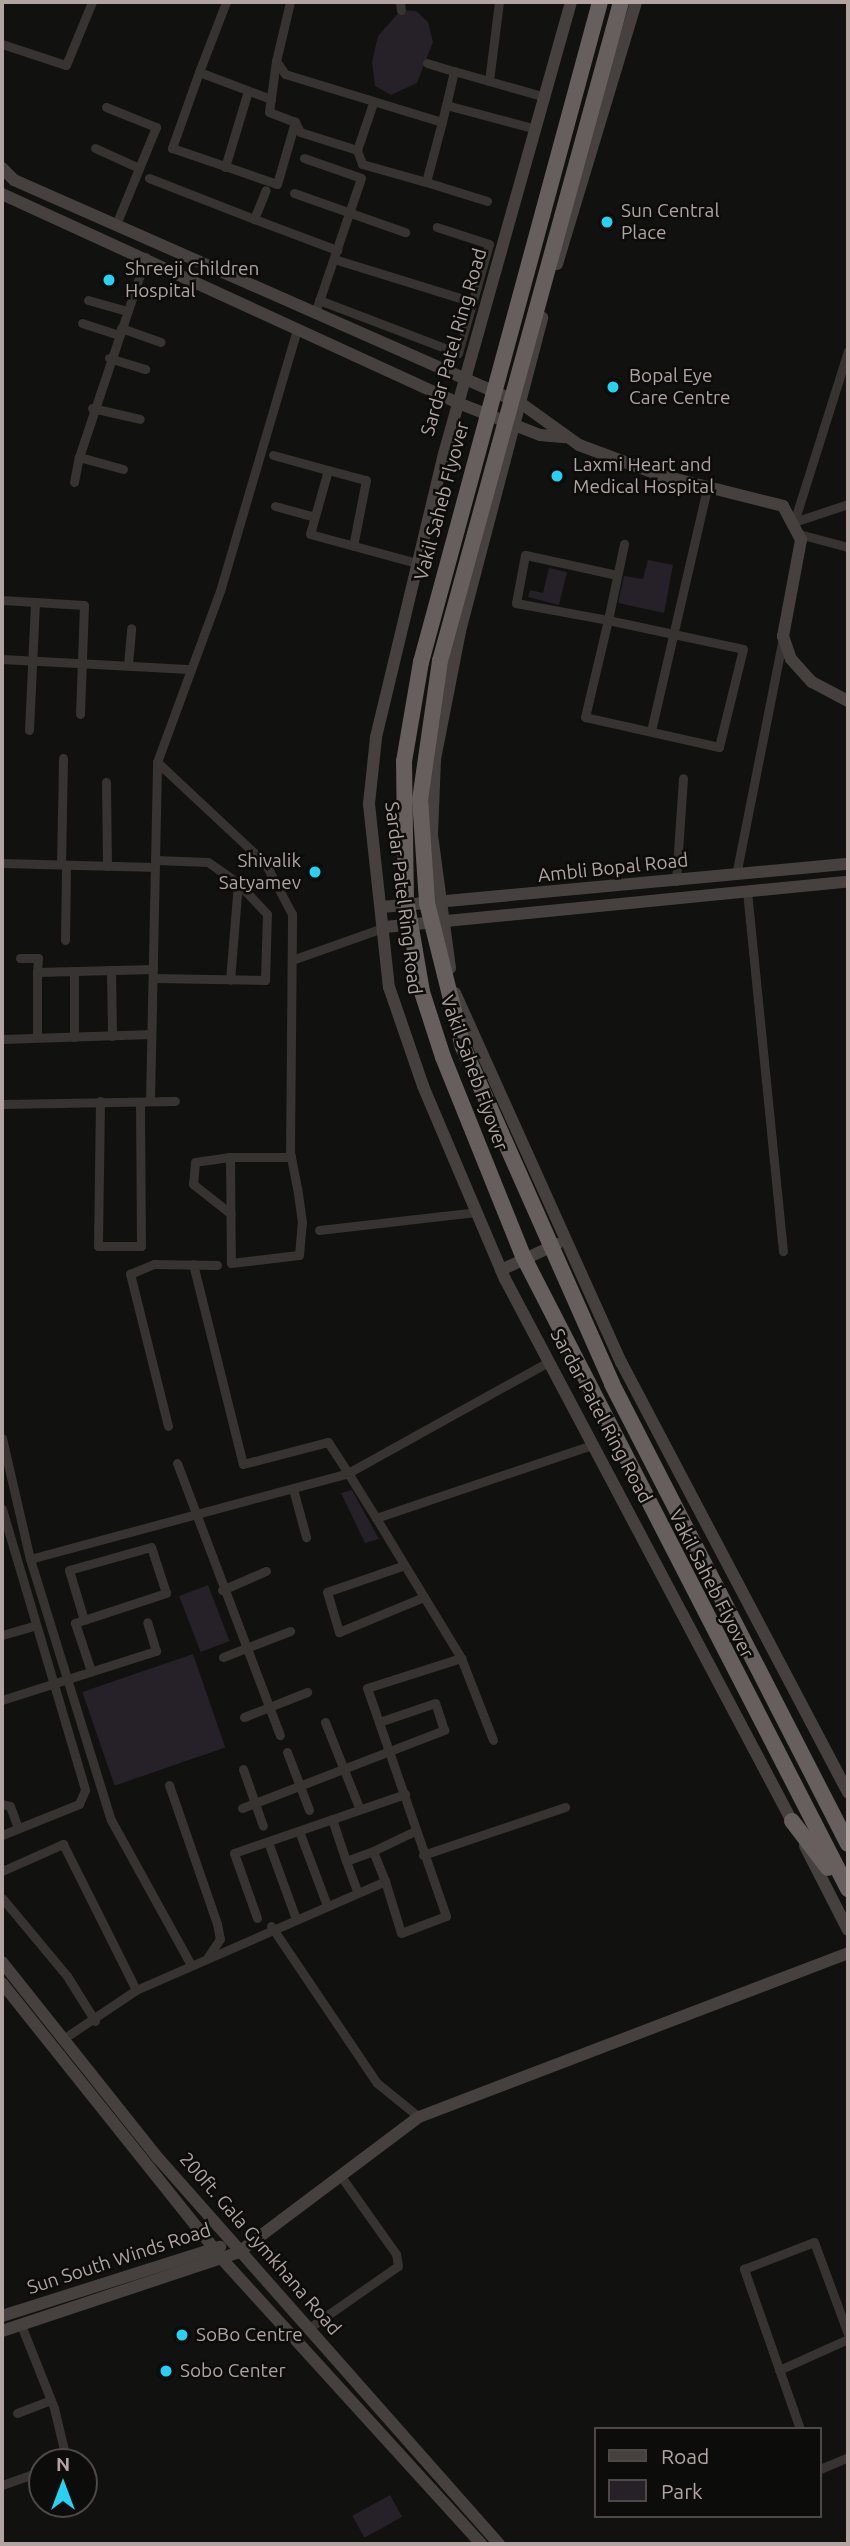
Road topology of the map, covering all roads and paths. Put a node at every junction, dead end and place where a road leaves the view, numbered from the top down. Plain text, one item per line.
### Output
1 (92, 2) edge
2 (226, 2) edge
3 (290, 2) edge
4 (499, 2) edge
5 (571, 2) edge
6 (600, 2) edge
7 (621, 2) edge
8 (636, 2) edge
9 (2, 44) edge
10 (276, 61) junction
11 (427, 63) dead end
12 (454, 71) junction
13 (199, 72) junction
14 (489, 81) junction
15 (248, 91) junction
16 (545, 97) junction
17 (271, 99) junction
18 (373, 103) junction
19 (446, 105) junction
20 (106, 107) dead end
21 (295, 122) junction
22 (442, 122) junction
23 (536, 130) junction
24 (95, 148) dead end
25 (357, 150) junction
26 (304, 158) dead end
27 (225, 167) junction
28 (139, 168) junction
29 (2, 169) edge
30 (149, 178) dead end
31 (426, 182) junction
32 (266, 190) dead end
33 (294, 193) dead end
34 (2, 194) edge
35 (486, 201) dead end
36 (350, 213) junction
37 (254, 219) junction
38 (117, 222) junction
39 (437, 227) dead end
40 (405, 232) dead end
41 (335, 255) junction
42 (146, 257) junction
43 (89, 300) dead end
44 (319, 300) junction
45 (473, 302) junction
46 (127, 311) junction
47 (315, 313) junction
48 (82, 323) dead end
49 (297, 329) junction
50 (120, 331) junction
51 (161, 342) dead end
52 (848, 351) edge
53 (109, 358) junction
54 (145, 369) dead end
55 (464, 380) junction
56 (458, 404) junction
57 (522, 404) junction
58 (92, 408) junction
59 (140, 419) dead end
60 (516, 425) junction
61 (565, 437) junction
62 (273, 455) dead end
63 (79, 457) junction
64 (124, 469) dead end
65 (328, 470) junction
66 (74, 482) dead end
67 (707, 488) junction
68 (848, 504) edge
69 (275, 506) dead end
70 (315, 517) junction
71 (797, 528) junction
72 (624, 544) dead end
73 (353, 546) junction
74 (848, 547) edge
75 (418, 563) junction
76 (617, 575) junction
77 (2, 600) edge
78 (35, 602) junction
79 (608, 620) junction
80 (131, 628) dead end
81 (673, 634) junction
82 (783, 636) junction
83 (2, 659) edge
84 (32, 660) junction
85 (81, 661) junction
86 (128, 664) junction
87 (188, 669) junction
88 (848, 701) edge
89 (80, 714) dead end
90 (29, 730) dead end
91 (651, 731) junction
92 (63, 758) dead end
93 (157, 761) junction
94 (682, 778) dead end
95 (106, 782) dead end
96 (2, 863) edge
97 (155, 863) junction
98 (848, 864) edge
99 (63, 865) junction
100 (107, 866) junction
101 (736, 875) junction
102 (676, 881) junction
103 (848, 882) edge
104 (238, 883) junction
105 (747, 891) junction
106 (441, 904) junction
107 (382, 907) junction
108 (443, 920) junction
109 (385, 927) junction
110 (65, 940) dead end
111 (20, 958) dead end
112 (292, 960) junction
113 (111, 970) junction
114 (74, 971) junction
115 (37, 972) junction
116 (153, 974) junction
117 (230, 981) junction
118 (152, 1034) junction
119 (112, 1036) junction
120 (37, 1037) junction
121 (74, 1037) junction
122 (2, 1039) edge
123 (100, 1101) junction
124 (175, 1101) dead end
125 (145, 1102) junction
126 (2, 1104) edge
127 (230, 1157) junction
128 (291, 1157) junction
129 (476, 1212) junction
130 (230, 1214) junction
131 (319, 1230) dead end
132 (567, 1240) junction
133 (783, 1251) dead end
134 (193, 1264) junction
135 (217, 1265) dead end
136 (501, 1270) junction
137 (548, 1362) junction
138 (168, 1426) dead end
139 (2, 1438) edge
140 (592, 1445) junction
141 (177, 1463) dead end
142 (348, 1473) junction
143 (293, 1489) junction
144 (2, 1509) edge
145 (193, 1518) junction
146 (376, 1518) junction
147 (306, 1537) dead end
148 (30, 1559) junction
149 (402, 1566) junction
150 (267, 1571) dead end
151 (222, 1590) junction
152 (424, 1597) junction
153 (84, 1620) junction
154 (147, 1622) dead end
155 (36, 1625) junction
156 (290, 1631) dead end
157 (2, 1635) edge
158 (245, 1650) junction
159 (223, 1657) dead end
160 (461, 1658) junction
161 (90, 1671) junction
162 (68, 1679) junction
163 (53, 1684) junction
164 (307, 1692) dead end
165 (2, 1700) edge
166 (269, 1708) junction
167 (244, 1717) dead end
168 (325, 1721) dead end
169 (379, 1722) junction
170 (280, 1735) dead end
171 (493, 1740) dead end
172 (389, 1749) junction
173 (287, 1752) dead end
174 (828, 1757) junction
175 (805, 1761) junction
176 (343, 1768) junction
177 (243, 1769) dead end
178 (781, 1778) junction
179 (169, 1785) dead end
180 (300, 1785) junction
181 (848, 1793) edge
182 (404, 1794) junction
183 (255, 1803) junction
184 (2, 1804) edge
185 (358, 1805) dead end
186 (565, 1807) dead end
187 (242, 1808) dead end
188 (309, 1810) dead end
189 (332, 1819) junction
190 (792, 1821) junction
191 (263, 1826) dead end
192 (18, 1828) junction
193 (299, 1831) junction
194 (415, 1831) junction
195 (2, 1835) edge
196 (268, 1842) junction
197 (848, 1844) edge
198 (373, 1851) junction
199 (423, 1856) junction
200 (346, 1861) junction
201 (2, 1871) edge
202 (384, 1881) junction
203 (357, 1891) junction
204 (848, 1892) edge
205 (2, 1898) edge
206 (326, 1903) junction
207 (295, 1916) junction
208 (257, 1918) dead end
209 (271, 1926) junction
210 (848, 1930) edge
211 (848, 1953) edge
212 (207, 1958) junction
213 (2, 1962) edge
214 (191, 1965) junction
215 (2, 1983) edge
216 (136, 1990) junction
217 (95, 2021) junction
218 (62, 2039) junction
219 (419, 2117) junction
220 (340, 2175) junction
221 (235, 2248) junction
222 (218, 2254) junction
223 (2, 2316) edge
224 (21, 2325) junction
225 (309, 2328) junction
226 (2, 2331) edge
227 (848, 2337) edge
228 (779, 2370) junction
229 (51, 2400) junction
230 (17, 2413) dead end
231 (799, 2427) edge
232 (63, 2448) edge
233 (848, 2457) edge
234 (822, 2468) edge
235 (28, 2476) edge
236 (2, 2485) edge
237 (481, 2544) edge
238 (499, 2544) edge

1 - 9 street
2 - 13 street
3 - 10 street
4 - 14 street
5 - 16 street, Sardar Patel Ring Road
6 - 178 highway, Vakil Saheb Flyover
7 - 175 highway, Vakil Saheb Flyover
8 - 57 street
10 - 17 street
10 - 18 street
11 - 12 street
12 - 14 street
12 - 19 street
13 - 15 street
13 - 27 street
14 - 16 street
15 - 17 street
15 - 27 street
16 - 23 street, Sardar Patel Ring Road
17 - 21 street
18 - 22 street
18 - 25 street
19 - 22 street
19 - 23 street
20 - 28 street
21 - 25 street
21 - 27 street
22 - 31 street
23 - 55 street, Sardar Patel Ring Road
24 - 28 street
25 - 31 street
26 - 36 street
28 - 38 street
29 - 38 street
30 - 37 street
31 - 35 street
32 - 37 street
33 - 36 street
34 - 42 street
36 - 40 street
36 - 41 street
37 - 41 street
38 - 47 street
39 - 45 street
41 - 44 street
41 - 45 street
42 - 46 street
42 - 49 street
43 - 46 street
44 - 45 street
44 - 47 street
46 - 50 street
47 - 55 street
48 - 50 street
49 - 56 street
49 - 87 street
50 - 51 street
50 - 53 street
52 - 71 street
53 - 54 street
53 - 58 street
55 - 56 street, Sardar Patel Ring Road
55 - 57 street
56 - 60 street
56 - 75 street, Sardar Patel Ring Road
57 - 60 street
57 - 61 street
58 - 59 street
58 - 63 street
60 - 61 street
60 - 106 street, Sardar Patel Ring Road
61 - 67 street
62 - 65 street
63 - 64 street
63 - 66 street
65 - 70 street
65 - 73 street
67 - 71 street
67 - 81 street
68 - 71 street
69 - 70 street
70 - 73 street
71 - 74 street
71 - 82 street
72 - 76 street
73 - 75 street
75 - 107 street, Sardar Patel Ring Road
76 - 79 street
76 - 79 street
77 - 78 street
78 - 84 street
78 - 85 street
79 - 81 street
79 - 91 street
80 - 86 street
81 - 91 street
81 - 91 street
82 - 88 street
82 - 101 street
83 - 84 street
84 - 85 street
84 - 90 street
85 - 86 street
85 - 89 street
86 - 87 street
87 - 93 street
92 - 99 street
93 - 97 street
93 - 112 street
94 - 102 street
95 - 100 street
96 - 99 street
97 - 100 street
97 - 104 street
97 - 116 street
98 - 101 street, Ambli Bopal Road
99 - 100 street
99 - 110 street
101 - 102 street, Ambli Bopal Road
102 - 106 street, Ambli Bopal Road
103 - 105 street, Ambli Bopal Road
104 - 117 street
104 - 117 street
105 - 108 street, Ambli Bopal Road
105 - 133 street
106 - 107 street, Ambli Bopal Road
106 - 108 street, Sardar Patel Ring Road
107 - 109 street, Sardar Patel Ring Road
108 - 109 street, Ambli Bopal Road
108 - 132 street, Sardar Patel Ring Road
109 - 112 street
109 - 129 street, Sardar Patel Ring Road
111 - 115 street
112 - 128 street
113 - 114 street
113 - 116 street
113 - 119 street
114 - 115 street
114 - 121 street
115 - 120 street
116 - 117 street
116 - 118 street
118 - 119 street
118 - 125 street
119 - 121 street
120 - 121 street
120 - 122 street
123 - 125 street
123 - 125 street
123 - 126 street
124 - 125 street
127 - 128 street
127 - 130 street
127 - 130 street
128 - 130 street
129 - 131 street
129 - 136 street, Sardar Patel Ring Road
132 - 136 street
132 - 174 street, Sardar Patel Ring Road
134 - 135 street
134 - 138 street
134 - 142 street
136 - 137 street, Sardar Patel Ring Road
137 - 140 street, Sardar Patel Ring Road
137 - 142 street
139 - 148 street
140 - 146 street
140 - 178 street, Sardar Patel Ring Road
141 - 145 street
142 - 143 street
142 - 146 street
143 - 145 street
143 - 147 street
144 - 155 street
145 - 148 street
145 - 151 street
146 - 149 street
148 - 162 street
149 - 152 street
149 - 152 street
150 - 151 street
151 - 158 street
152 - 160 street
153 - 153 street
153 - 161 street
154 - 161 street
155 - 157 street
155 - 163 street
156 - 158 street
158 - 159 street
158 - 166 street
160 - 169 street
160 - 171 street
161 - 162 street
162 - 163 street
162 - 214 street
163 - 165 street
163 - 192 street
164 - 166 street
166 - 167 street
166 - 170 street
168 - 176 street
169 - 172 street
169 - 172 street
172 - 176 street
172 - 182 street
173 - 180 street
174 - 175 street
174 - 181 street, Sardar Patel Ring Road
175 - 197 highway
176 - 180 street
176 - 185 street
177 - 183 street
178 - 190 street, Sardar Patel Ring Road
178 - 204 highway, Sardar Patel Ring Road
179 - 212 street
180 - 183 street
180 - 188 street
182 - 189 street
182 - 194 street
183 - 187 street
183 - 191 street
184 - 192 street
186 - 199 street
189 - 193 street
189 - 200 street
190 - 204 highway
190 - 210 street, Sardar Patel Ring Road
192 - 195 street
193 - 196 street
193 - 206 street
194 - 198 street
194 - 199 street
196 - 207 street
196 - 208 street
198 - 200 street
198 - 202 street
199 - 202 street
200 - 203 street
201 - 216 street
202 - 203 street
203 - 206 street
205 - 217 street
206 - 207 street
207 - 209 street
209 - 212 street
209 - 219 street
211 - 219 street
212 - 214 street
213 - 218 street, 200ft. Gala Gymkhana Road
214 - 216 street
215 - 222 street
216 - 217 street
217 - 218 street
218 - 221 street, 200ft. Gala Gymkhana Road
219 - 220 street
220 - 221 street, Sun South Winds Road
220 - 225 street
221 - 222 street, Sun South Winds Road
221 - 225 street, 200ft. Gala Gymkhana Road
222 - 223 street, Sun South Winds Road
222 - 224 street
222 - 237 street
224 - 226 street
224 - 229 street
225 - 238 street, 200ft. Gala Gymkhana Road
227 - 228 street
227 - 228 street
228 - 231 street
229 - 230 street
229 - 232 street
233 - 234 street
235 - 236 street

